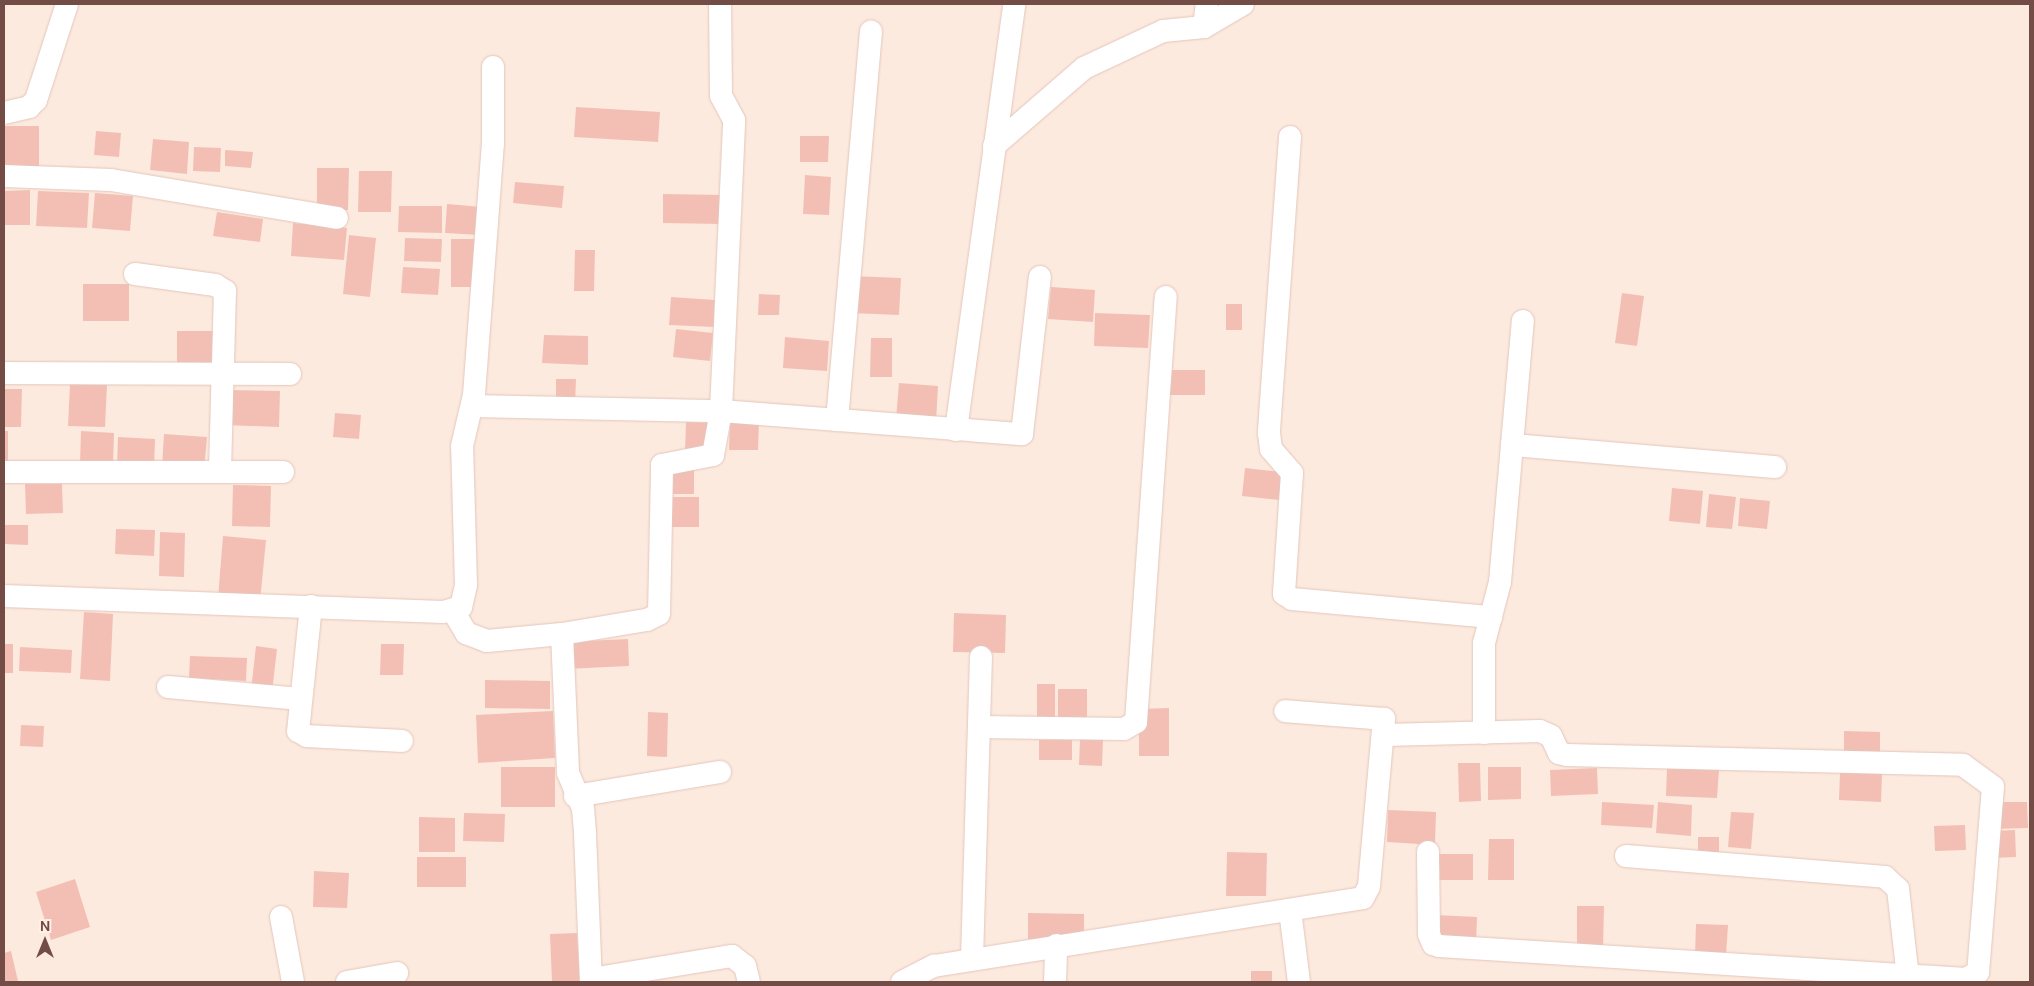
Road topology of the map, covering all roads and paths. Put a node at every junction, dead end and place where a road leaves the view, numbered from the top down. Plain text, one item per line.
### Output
1 (67, 4) edge
2 (720, 4) edge
3 (1014, 4) edge
4 (1207, 4) edge
5 (1244, 4) edge
6 (1204, 27) junction
7 (871, 31) dead end
8 (493, 67) dead end
9 (4, 113) edge
10 (1290, 137) dead end
11 (994, 146) junction
12 (4, 176) edge
13 (337, 218) dead end
14 (135, 274) dead end
15 (1040, 277) dead end
16 (1166, 297) dead end
17 (1523, 321) dead end
18 (4, 373) edge
19 (222, 374) junction
20 (290, 374) dead end
21 (472, 406) junction
22 (721, 411) junction
23 (837, 420) junction
24 (956, 430) junction
25 (1512, 445) junction
26 (1775, 467) dead end
27 (4, 472) edge
28 (220, 472) junction
29 (283, 472) dead end
30 (4, 596) edge
31 (311, 606) junction
32 (453, 611) junction
33 (1492, 617) junction
34 (562, 634) junction
35 (981, 657) dead end
36 (168, 687) dead end
37 (300, 700) junction
38 (1285, 711) dead end
39 (979, 727) junction
40 (1484, 733) junction
41 (1385, 735) junction
42 (402, 741) dead end
43 (720, 772) dead end
44 (575, 796) junction
45 (1428, 852) dead end
46 (1626, 856) dead end
47 (1290, 910) junction
48 (281, 917) dead end
49 (1056, 945) junction
50 (972, 959) junction
51 (397, 973) dead end
52 (1908, 978) junction
53 (591, 981) edge
54 (293, 982) edge
55 (347, 982) edge
56 (749, 982) edge
57 (902, 982) edge
58 (1055, 982) edge
59 (1299, 982) edge

1 - 9 street
2 - 22 street
3 - 11 street
4 - 6 street
5 - 6 street
6 - 11 street
7 - 23 street
8 - 21 street
10 - 33 street
11 - 24 street
12 - 13 street
14 - 19 street
15 - 24 street
16 - 39 street
17 - 25 street
18 - 19 street
19 - 20 street
19 - 28 street
21 - 22 street
21 - 32 street
22 - 23 street
22 - 34 street
23 - 24 street
25 - 26 street
25 - 33 street
27 - 28 street
28 - 29 street
30 - 31 street
31 - 32 street
31 - 37 street
32 - 34 street
33 - 40 street
34 - 44 street
35 - 39 street
36 - 37 street
37 - 42 street
38 - 41 street
39 - 50 street
40 - 41 street
40 - 52 street
41 - 47 street
43 - 44 street
44 - 53 street
45 - 52 street
46 - 52 street
47 - 49 street
47 - 59 street
48 - 54 street
49 - 50 street
49 - 58 street
50 - 57 street
51 - 55 street
53 - 56 street

